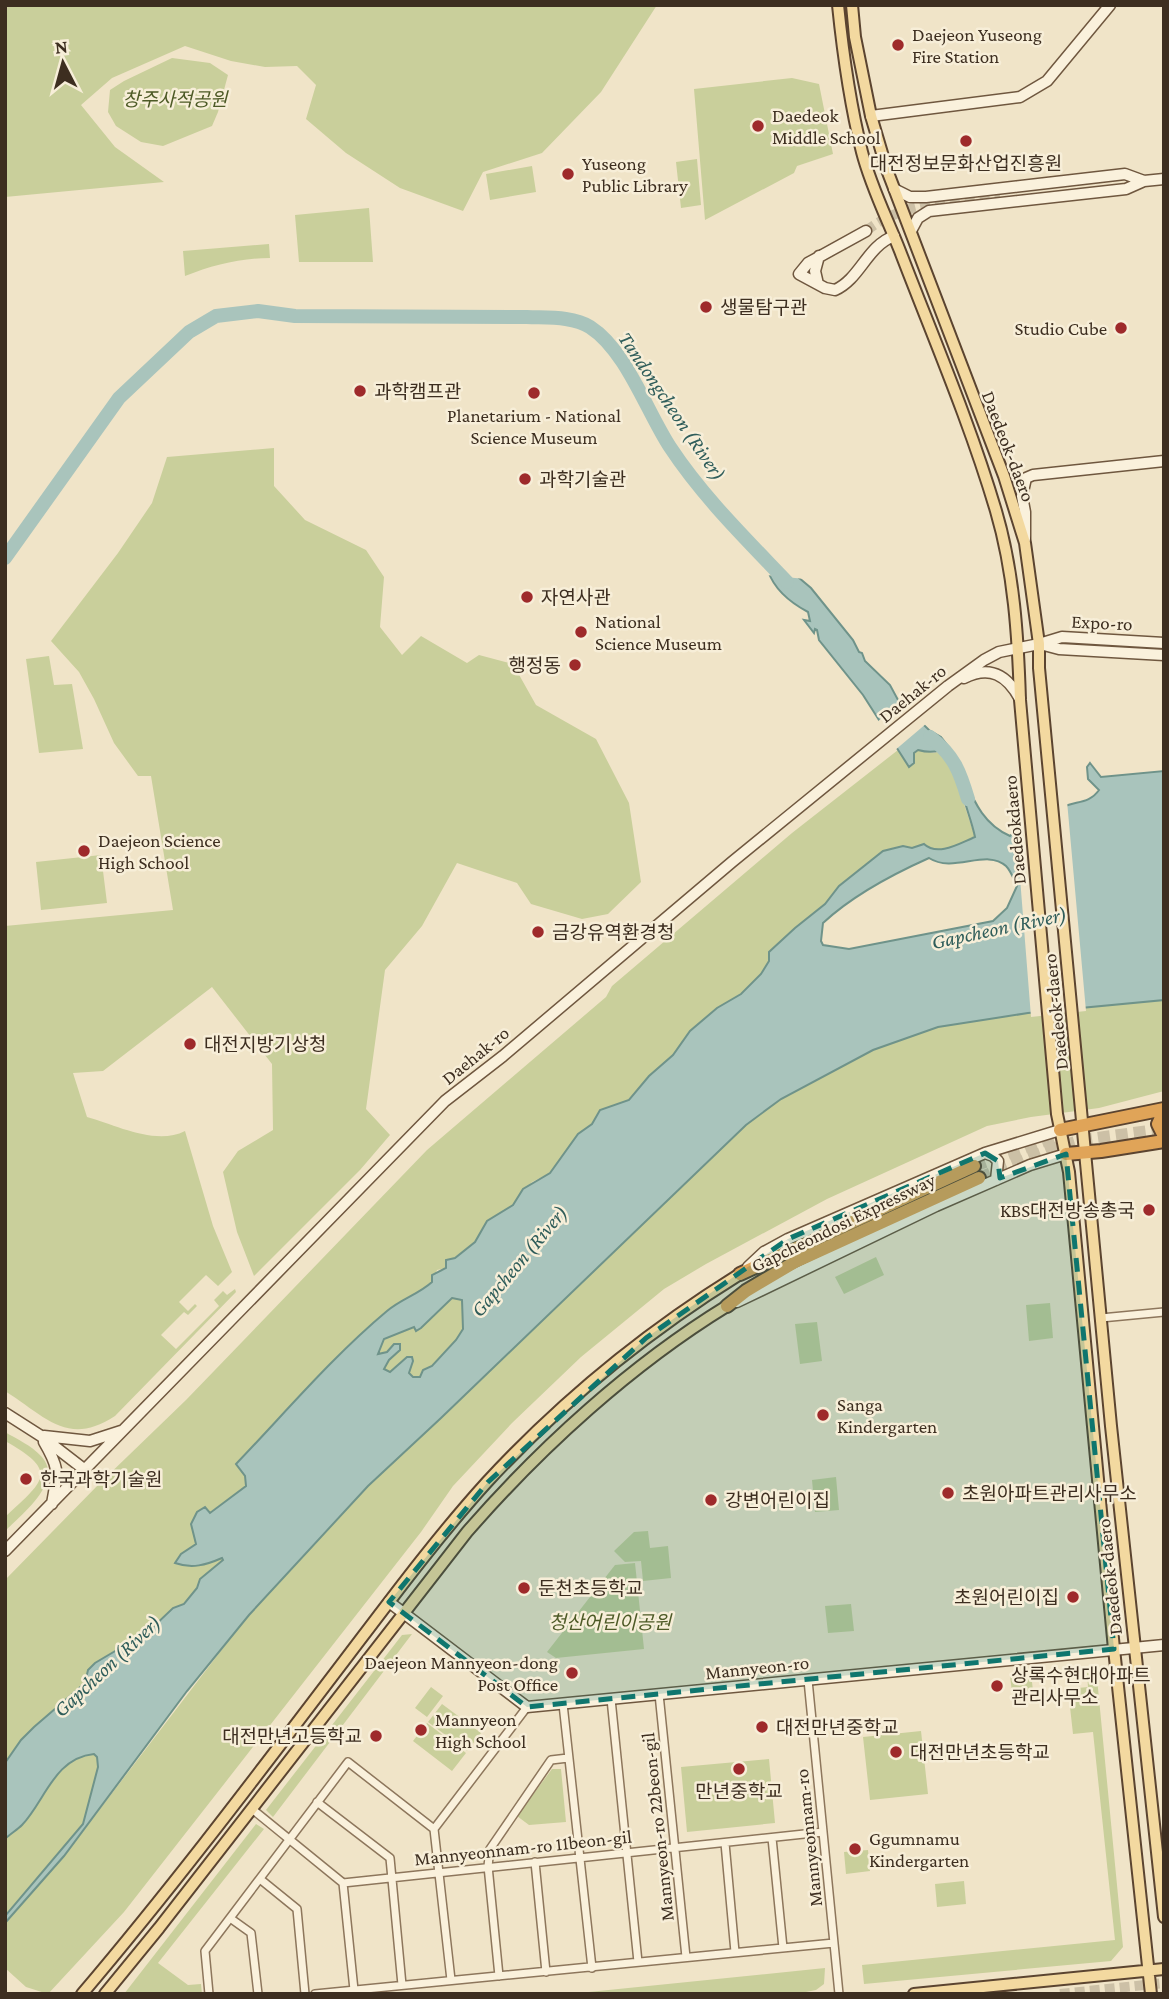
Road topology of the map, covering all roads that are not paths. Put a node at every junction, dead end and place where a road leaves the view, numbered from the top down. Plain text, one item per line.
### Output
1 (838, 5) edge
2 (852, 5) edge
3 (1110, 5) edge
4 (871, 116) junction
5 (1164, 179) edge
6 (1144, 181) junction
7 (894, 189) junction
8 (990, 189) junction
9 (997, 201) junction
10 (866, 231) tunnel mouth
11 (911, 231) junction
12 (894, 236) junction
13 (819, 256) junction
14 (818, 284) junction
15 (1164, 461) edge
16 (1025, 543) junction
17 (1164, 643) edge
18 (1040, 644) junction
19 (1019, 646) junction
20 (1164, 655) edge
21 (1019, 668) joint
22 (948, 686) junction
23 (1020, 700) junction
24 (1164, 1110) edge
25 (1057, 1114) joint
26 (1083, 1118) junction
27 (1060, 1130) junction
28 (1164, 1138) edge
29 (1085, 1151) junction
30 (985, 1153) junction
31 (1066, 1154) junction
32 (996, 1180) junction
33 (740, 1274) junction
34 (727, 1306) junction
35 (1164, 1312) edge
36 (1101, 1318) junction
37 (5, 1413) edge
38 (125, 1429) junction
39 (41, 1436) junction
40 (85, 1470) junction
41 (52, 1504) junction
42 (5, 1551) edge
43 (389, 1602) junction
44 (404, 1613) junction
45 (1164, 1645) edge
46 (1134, 1647) junction
47 (1114, 1649) junction
48 (808, 1680) junction
49 (659, 1695) junction
50 (611, 1699) junction
51 (563, 1704) junction
52 (527, 1707) junction
53 (568, 1758) junction
54 (317, 1802) junction
55 (252, 1809) junction
56 (434, 1829) junction
57 (823, 1832) junction
58 (772, 1838) junction
59 (289, 1839) junction
60 (724, 1843) junction
61 (675, 1847) junction
62 (627, 1852) junction
63 (580, 1857) junction
64 (535, 1862) junction
65 (488, 1866) junction
66 (441, 1871) junction
67 (392, 1877) junction
68 (260, 1878) junction
69 (343, 1883) junction
70 (1164, 1917) edge
71 (230, 1918) junction
72 (834, 1943) junction
73 (783, 1948) junction
74 (735, 1952) junction
75 (686, 1957) junction
76 (638, 1962) junction
77 (592, 1968) junction
78 (1164, 1969) edge
79 (1149, 1971) junction
80 (546, 1972) junction
81 (499, 1976) junction
82 (451, 1980) junction
83 (402, 1985) junction
84 (978, 1987) junction
85 (354, 1990) junction
86 (81, 1994) edge
87 (107, 1994) edge
88 (209, 1994) edge
89 (258, 1994) edge
90 (305, 1994) edge
91 (315, 1994) edge
92 (839, 1994) edge
93 (914, 1994) edge
94 (994, 1994) edge
95 (1151, 1994) edge

1 - 12 main road, Daedeok-daero
2 - 4 main road, Daedeok-daero
3 - 4 street
4 - 7 main road, Daedeok-daero
5 - 6 street
6 - 8 street
6 - 9 street
7 - 8 street
7 - 11 main road, Daedeok-daero
8 - 9 street
9 - 11 street
10 - 13 street
11 - 16 main road, Daedeok-daero
12 - 14 street
12 - 19 main road, Daedeok-daero
13 - 14 street
13 - 14 street
15 - 16 street
16 - 18 main road, Daedeok-daero
17 - 18 street, Expo-ro
18 - 19 street, Expo-ro
18 - 20 street, Expo-ro
18 - 26 main road, Daedeok-daero
19 - 21 main road, Daedeok-daero
19 - 22 street, Daehak-ro
21 - 23 main road, Daedeokdaero
22 - 23 street
22 - 38 street, Daehak-ro
23 - 25 main road, Daedeokdaero
24 - 26 highway
24 - 28 highway
25 - 27 main road, Daedeok-daero
26 - 27 highway
26 - 29 main road, Daedeok-daero
27 - 30 street
27 - 31 main road, Daedeok-daero
28 - 29 highway
29 - 31 highway
29 - 36 main road, Daedeok-daero
30 - 32 street
30 - 33 street
31 - 32 street
31 - 47 main road, Daedeok-daero
32 - 34 street
33 - 34 highway, Gapcheondosi Expressway
33 - 43 main road
34 - 44 main road
35 - 36 street
36 - 46 main road, Daedeok-daero
37 - 39 street
38 - 39 street
38 - 40 street, Daehak-ro
39 - 40 street
39 - 41 street
40 - 41 street, Daehak-ro
41 - 42 street, Daehak-ro
43 - 44 street
43 - 86 main road
44 - 52 street
44 - 55 main road
45 - 46 street, Mannyeon-ro
46 - 47 street, Mannyeon-ro
46 - 70 main road, Daedeok-daero
47 - 48 street, Mannyeon-ro
47 - 79 main road, Daedeok-daero
48 - 49 street, Mannyeon-ro
48 - 57 street, Mannyeonnam-ro
49 - 50 street, Mannyeon-ro
49 - 61 street, Mannyeon-ro 22beon-gil
50 - 51 street, Mannyeon-ro
50 - 62 street
51 - 52 street, Mannyeon-ro
51 - 53 street
52 - 56 street
53 - 63 street
53 - 65 street
54 - 56 street
54 - 59 street
54 - 67 street
55 - 59 street
55 - 87 main road
56 - 66 street
57 - 58 street, Mannyeonnam-ro 11beon-gil
57 - 72 street, Mannyeonnam-ro
58 - 60 street, Mannyeonnam-ro 11beon-gil
58 - 73 street
59 - 68 street
59 - 69 street
60 - 61 street, Mannyeonnam-ro 11beon-gil
60 - 74 street
61 - 62 street, Mannyeonnam-ro 11beon-gil
61 - 75 street, Mannyeon-ro 22beon-gil
62 - 63 street, Mannyeonnam-ro 11beon-gil
62 - 76 street
63 - 64 street, Mannyeonnam-ro 11beon-gil
63 - 77 street
64 - 65 street, Mannyeonnam-ro 11beon-gil
64 - 80 street
65 - 66 street, Mannyeonnam-ro 11beon-gil
65 - 81 street
66 - 67 street, Mannyeonnam-ro 11beon-gil
66 - 82 street
67 - 69 street, Mannyeonnam-ro 11beon-gil
67 - 83 street
68 - 71 street
68 - 90 street
69 - 85 street
71 - 88 street
71 - 89 street
72 - 73 street
72 - 92 street, Mannyeonnam-ro
73 - 74 street
74 - 75 street
75 - 76 street
76 - 77 street
77 - 80 street
78 - 79 main road
79 - 84 main road
79 - 95 main road, Daedeok-daero
80 - 81 street
81 - 82 street
82 - 83 street
83 - 85 street
84 - 93 main road
84 - 94 main road
85 - 91 street

